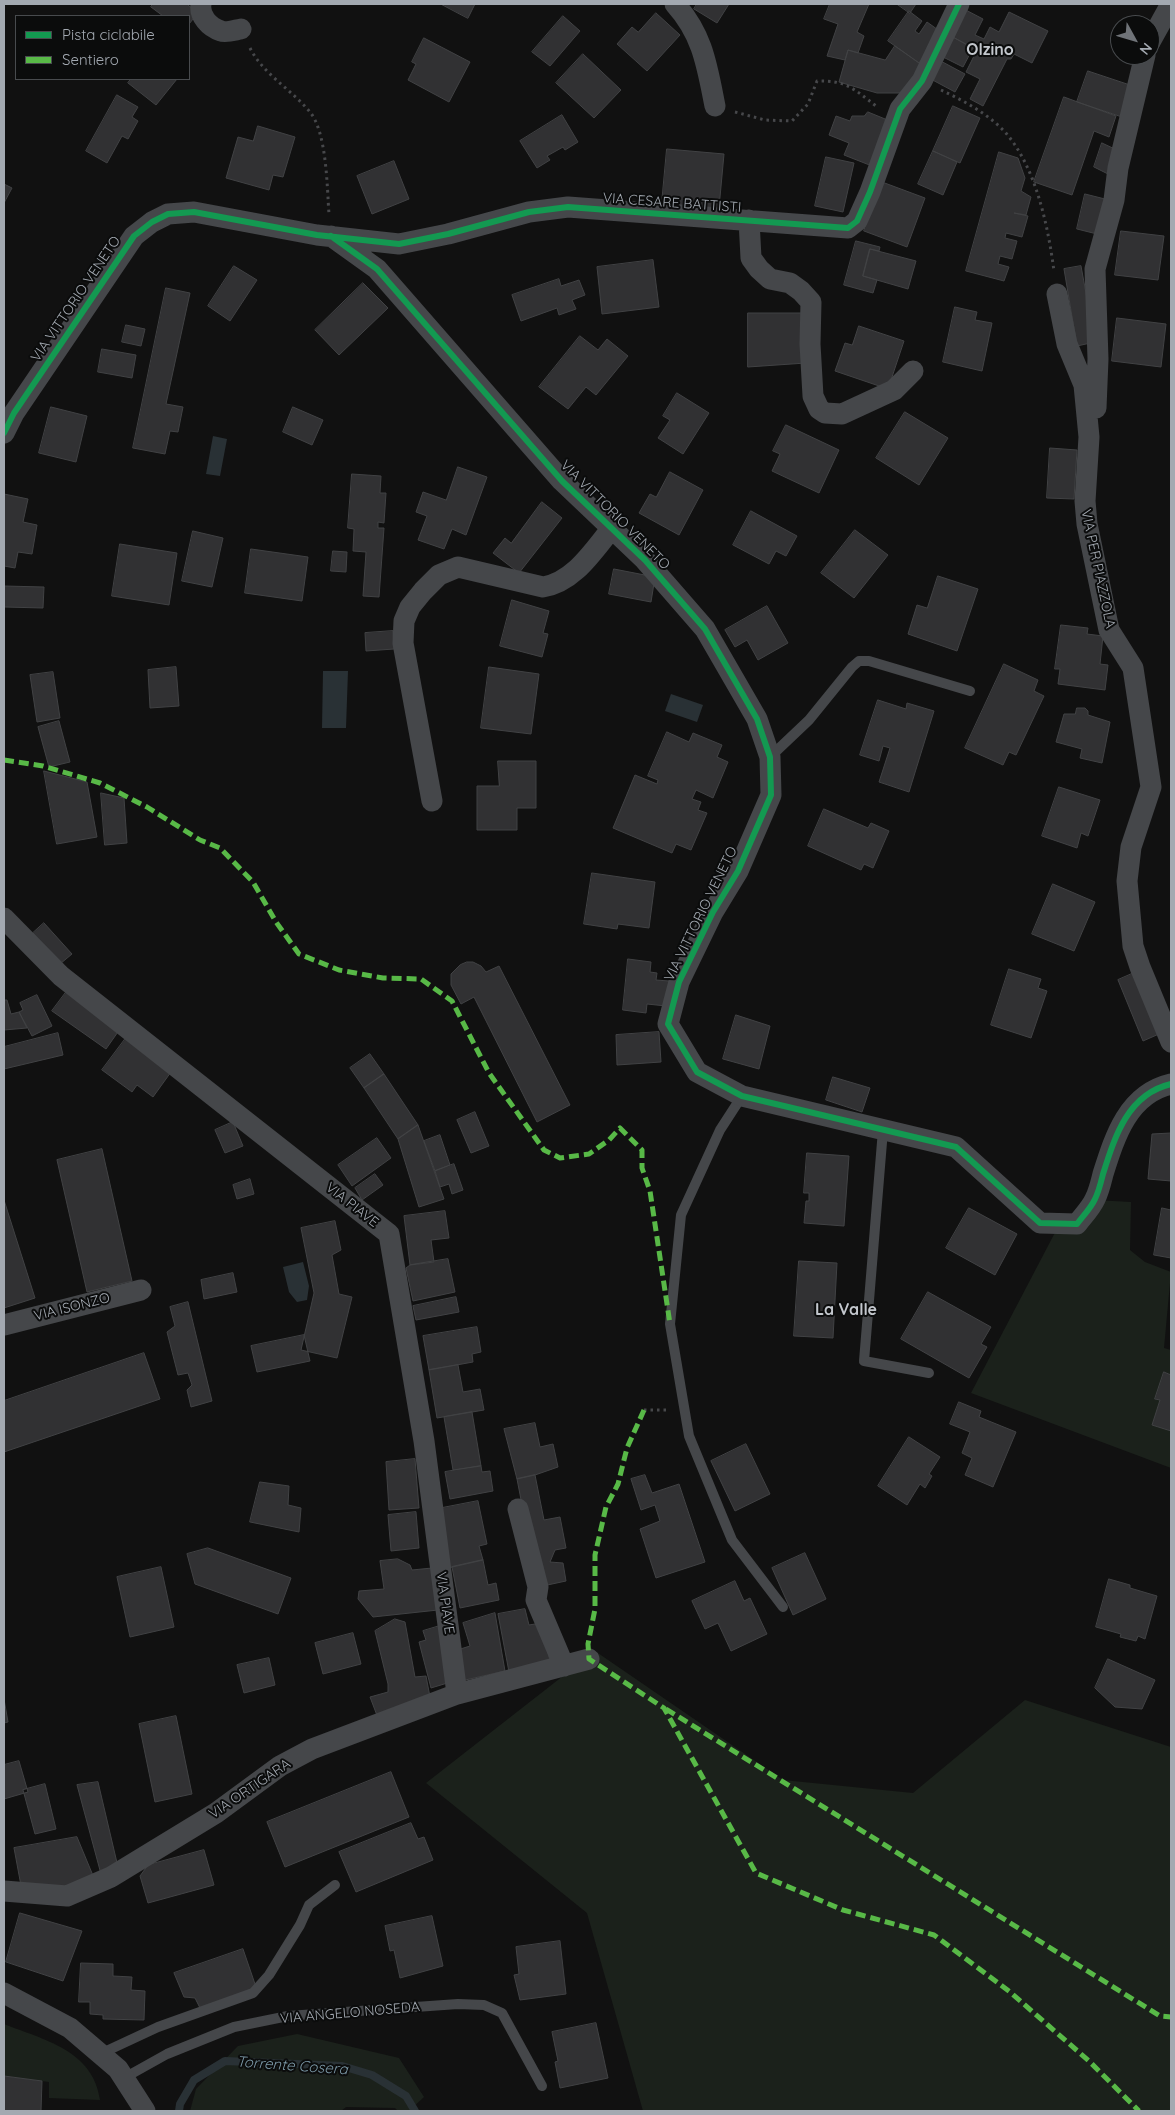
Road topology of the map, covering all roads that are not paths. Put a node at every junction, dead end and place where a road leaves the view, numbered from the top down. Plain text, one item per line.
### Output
1 (201, 4) edge
2 (675, 4) edge
3 (959, 4) edge
4 (1171, 4) edge
5 (1160, 24) edge
6 (241, 29) road end
7 (1143, 65) edge
8 (715, 106) road end
9 (749, 220) junction
10 (331, 236) junction
11 (1057, 294) road end
12 (913, 371) dead end
13 (4, 433) edge
14 (1089, 437) junction
15 (612, 528) junction
16 (970, 692) dead end
17 (770, 757) junction
18 (432, 801) dead end
19 (4, 918) edge
20 (1171, 1042) edge
21 (1171, 1084) edge
22 (742, 1096) junction
23 (883, 1130) junction
24 (141, 1290) dead end
25 (4, 1325) edge
26 (929, 1374) dead end
27 (518, 1508) dead end
28 (783, 1607) dead end
29 (589, 1659) dead end
30 (564, 1666) junction
31 (457, 1694) junction
32 (335, 1885) dead end
33 (4, 1891) edge
34 (4, 1993) edge
35 (100, 2054) junction
36 (124, 2078) junction
37 (542, 2086) dead end
38 (145, 2111) edge

1 - 6 street
2 - 8 street
3 - 9 street, VIA CESARE BATTISTI
4 - 5 street
7 - 14 street
9 - 10 street, VIA CESARE BATTISTI
9 - 12 street
10 - 13 street, VIA VITTORIO VENETO
10 - 15 street, VIA VITTORIO VENETO
11 - 14 street
14 - 20 street, VIA PER PIAZZOLA
15 - 17 street, VIA VITTORIO VENETO
15 - 18 street
16 - 17 lane
17 - 22 street, VIA VITTORIO VENETO
19 - 31 street, VIA PIAVE
21 - 23 street, VIA VITTORIO VENETO
22 - 23 street, VIA VITTORIO VENETO
22 - 28 lane
23 - 26 lane
24 - 25 street, VIA ISONZO
27 - 30 street
29 - 30 street, VIA ORTIGARA
30 - 31 street, VIA ORTIGARA
31 - 33 street, VIA ORTIGARA
32 - 35 lane
34 - 35 street
35 - 36 street
36 - 37 lane, VIA ANGELO NOSEDA
36 - 38 street

